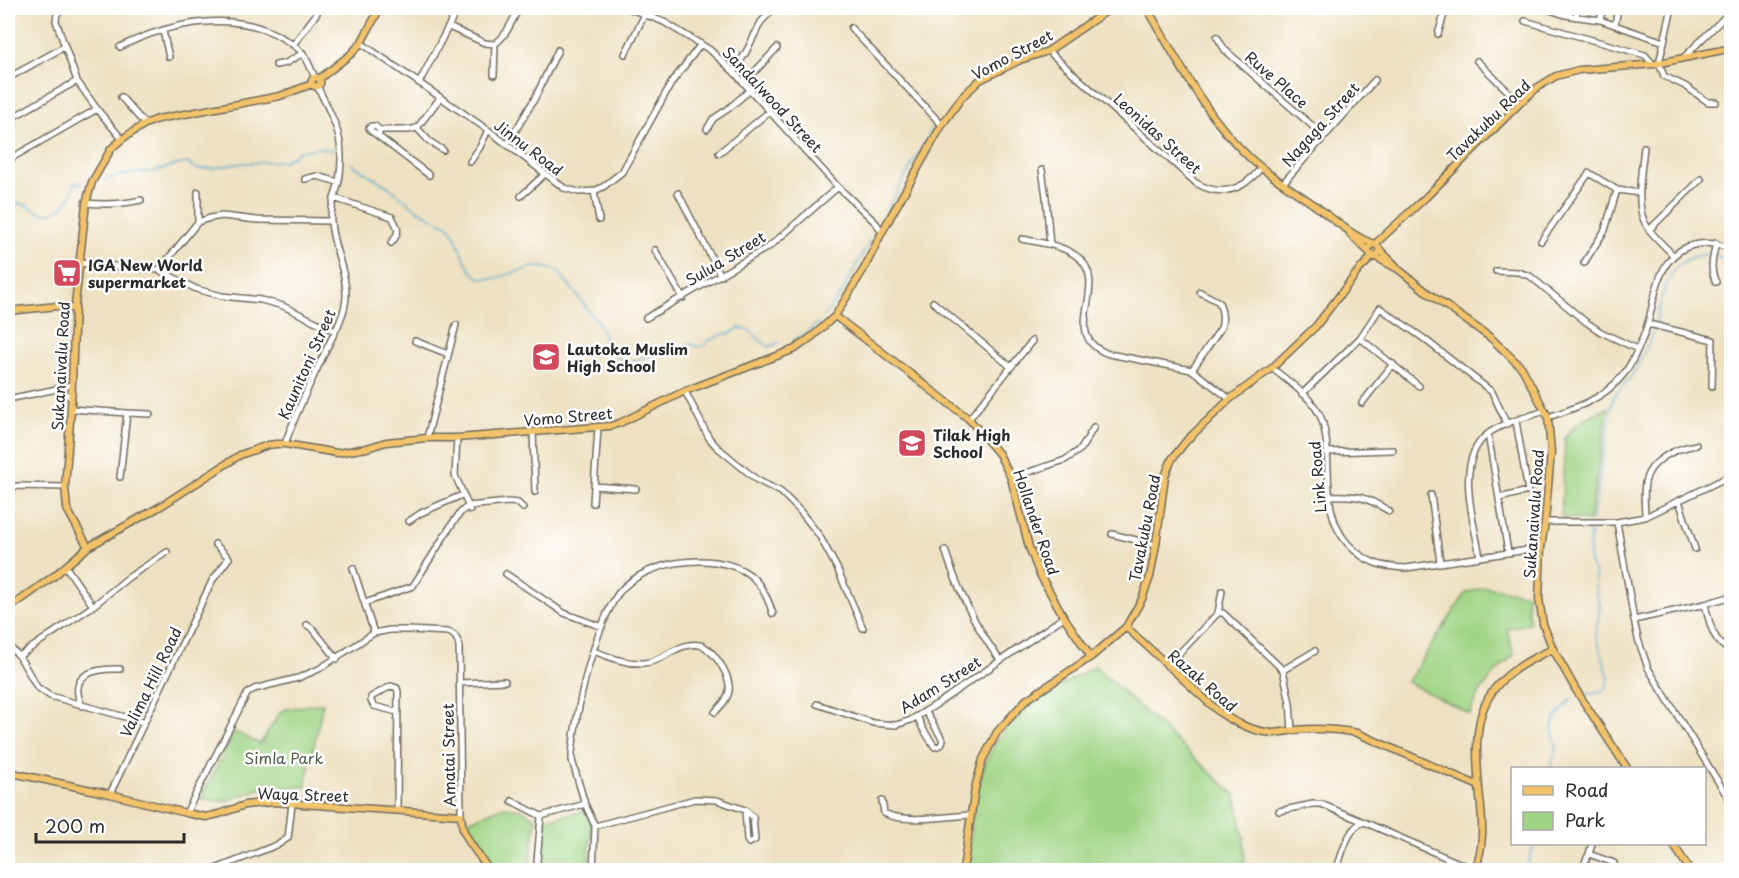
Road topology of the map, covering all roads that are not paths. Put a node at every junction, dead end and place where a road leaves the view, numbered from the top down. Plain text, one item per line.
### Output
1 (64, 8) edge
2 (380, 8) edge
3 (459, 8) edge
4 (519, 8) edge
5 (628, 8) edge
6 (774, 8) edge
7 (1111, 8) edge
8 (1147, 8) edge
9 (1446, 8) edge
10 (1544, 8) edge
11 (1578, 8) edge
12 (1603, 8) edge
13 (1618, 8) edge
14 (1672, 8) edge
15 (1553, 9) edge
16 (1731, 10) edge
17 (317, 13) dead end
18 (645, 14) junction
19 (1576, 17) junction
20 (1600, 20) junction
21 (1525, 21) dead end
22 (1615, 25) junction
23 (449, 27) junction
24 (852, 28) dead end
25 (163, 31) junction
26 (1438, 34) dead end
27 (1217, 37) dead end
28 (1664, 42) junction
29 (361, 44) junction
30 (495, 44) junction
31 (701, 44) junction
32 (293, 45) junction
33 (64, 47) junction
34 (120, 47) dead end
35 (777, 48) dead end
36 (1731, 48) edge
37 (558, 50) dead end
38 (1048, 51) junction
39 (303, 53) junction
40 (625, 54) dead end
41 (170, 57) dead end
42 (1684, 57) junction
43 (1477, 61) dead end
44 (1656, 63) junction
45 (276, 65) dead end
46 (734, 72) junction
47 (494, 75) dead end
48 (8, 78) edge
49 (1375, 80) dead end
50 (77, 81) junction
51 (316, 81) junction
52 (419, 83) junction
53 (744, 83) junction
54 (750, 90) junction
55 (121, 97) dead end
56 (440, 98) junction
57 (1716, 102) dead end
58 (1520, 103) junction
59 (97, 109) junction
60 (770, 111) junction
61 (8, 120) edge
62 (144, 124) junction
63 (942, 125) junction
64 (417, 128) junction
65 (707, 129) dead end
66 (488, 130) junction
67 (1324, 136) junction
68 (122, 139) junction
69 (507, 145) junction
70 (1644, 147) dead end
71 (443, 150) dead end
72 (719, 153) dead end
73 (8, 160) edge
74 (470, 162) dead end
75 (1261, 168) junction
76 (1041, 170) dead end
77 (545, 174) junction
78 (429, 176) dead end
79 (305, 179) dead end
80 (1701, 179) dead end
81 (338, 182) junction
82 (1283, 183) junction
83 (838, 187) junction
84 (1617, 190) junction
85 (594, 191) junction
86 (198, 192) dead end
87 (678, 193) dead end
88 (1640, 193) junction
89 (520, 196) dead end
90 (334, 198) junction
91 (141, 200) dead end
92 (86, 203) junction
93 (599, 220) dead end
94 (330, 221) junction
95 (198, 222) junction
96 (1339, 223) junction
97 (1649, 230) junction
98 (882, 232) junction
99 (1022, 239) dead end
100 (1541, 241) dead end
101 (391, 243) dead end
102 (1716, 243) junction
103 (1050, 245) junction
104 (1377, 247) junction
105 (1731, 249) edge
106 (655, 250) dead end
107 (1371, 254) junction
108 (1673, 255) junction
109 (79, 263) junction
110 (1584, 263) dead end
111 (1398, 269) junction
112 (159, 270) junction
113 (1496, 270) dead end
114 (721, 276) junction
115 (1716, 282) dead end
116 (1200, 292) dead end
117 (683, 298) junction
118 (933, 302) dead end
119 (75, 309) junction
120 (8, 311) edge
121 (835, 316) junction
122 (646, 318) dead end
123 (456, 325) dead end
124 (1653, 325) junction
125 (335, 331) junction
126 (1360, 338) junction
127 (415, 341) dead end
128 (1032, 341) dead end
129 (1637, 349) junction
130 (448, 354) junction
131 (1393, 364) junction
132 (1011, 367) junction
133 (1272, 368) junction
134 (1192, 370) junction
135 (71, 385) junction
136 (1419, 386) dead end
137 (1712, 386) dead end
138 (57, 389) junction
139 (685, 391) junction
140 (1302, 394) junction
141 (70, 398) junction
142 (8, 399) edge
143 (1230, 399) junction
144 (1362, 403) dead end
145 (71, 409) junction
146 (127, 413) junction
147 (150, 414) dead end
148 (1547, 414) junction
149 (969, 419) junction
150 (1516, 421) junction
151 (1507, 424) junction
152 (1094, 427) dead end
153 (598, 428) junction
154 (533, 431) junction
155 (1488, 434) junction
156 (427, 438) junction
157 (457, 438) junction
158 (285, 444) junction
159 (1696, 445) dead end
160 (1393, 450) dead end
161 (1327, 452) junction
162 (1731, 475) edge
163 (120, 477) dead end
164 (1011, 478) junction
165 (1724, 478) junction
166 (594, 486) junction
167 (65, 487) junction
168 (8, 489) edge
169 (636, 489) dead end
170 (535, 492) dead end
171 (462, 495) junction
172 (1431, 495) dead end
173 (1329, 496) junction
174 (1731, 497) edge
175 (1499, 498) junction
176 (1679, 501) junction
177 (593, 503) dead end
178 (469, 508) junction
179 (523, 508) dead end
180 (1389, 511) dead end
181 (1645, 517) junction
182 (409, 521) dead end
183 (1545, 522) junction
184 (1617, 522) junction
185 (1112, 534) dead end
186 (215, 544) dead end
187 (1156, 545) junction
188 (88, 547) junction
189 (1541, 548) junction
190 (1695, 549) dead end
191 (945, 550) dead end
192 (167, 552) dead end
193 (1508, 552) junction
194 (1480, 557) junction
195 (1440, 562) junction
196 (66, 567) junction
197 (353, 568) dead end
198 (506, 574) dead end
199 (1222, 591) dead end
200 (1731, 596) edge
201 (365, 603) junction
202 (1705, 604) junction
203 (93, 606) junction
204 (8, 609) edge
205 (1218, 613) junction
206 (773, 614) dead end
207 (1064, 617) junction
208 (1634, 620) junction
209 (307, 625) dead end
210 (602, 627) junction
211 (1126, 627) junction
212 (863, 628) dead end
213 (374, 633) junction
214 (8, 645) edge
215 (1553, 649) junction
216 (594, 651) junction
217 (1315, 651) dead end
218 (1731, 652) edge
219 (20, 656) junction
220 (1091, 657) junction
221 (337, 659) junction
222 (1000, 660) junction
223 (1167, 666) junction
224 (120, 669) dead end
225 (1283, 670) junction
226 (504, 681) dead end
227 (459, 683) junction
228 (817, 704) dead end
229 (82, 706) junction
230 (925, 711) junction
231 (397, 712) junction
232 (715, 712) dead end
233 (917, 716) junction
234 (143, 722) junction
235 (1292, 730) junction
236 (1626, 767) edge
237 (9, 773) edge
238 (8, 786) edge
239 (1479, 786) junction
240 (110, 794) junction
241 (512, 801) dead end
242 (882, 801) dead end
243 (292, 804) junction
244 (585, 804) junction
245 (1731, 804) edge
246 (397, 810) junction
247 (745, 810) junction
248 (1280, 811) dead end
249 (186, 813) junction
250 (461, 815) junction
251 (971, 815) junction
252 (542, 816) junction
253 (1364, 822) junction
254 (595, 826) junction
255 (1591, 845) edge
256 (1674, 845) edge
257 (1589, 854) junction
258 (1614, 863) dead end
259 (213, 870) edge
260 (489, 870) edge
261 (538, 870) edge
262 (593, 870) edge
263 (963, 870) edge
264 (1336, 870) edge
265 (1475, 870) edge
266 (1581, 870) edge
267 (1690, 870) edge

1 - 33 street
2 - 29 main road, Sukanaivalu Road
3 - 23 street
4 - 30 street
5 - 18 street, Sandalwood Street
6 - 46 street
7 - 38 main road, Vomo Street
8 - 75 main road, Sukanaivalu Road
9 - 26 street
10 - 15 street
11 - 19 street
12 - 20 street
13 - 22 street
14 - 28 street
15 - 19 street
16 - 42 street
17 - 32 street
18 - 31 street, Sandalwood Street
18 - 40 street
19 - 20 street
20 - 22 street
21 - 44 street
22 - 28 street
23 - 30 street
23 - 52 street
24 - 63 street
25 - 32 street
25 - 34 street
25 - 41 street
27 - 67 street, Ruve Place
28 - 44 street
29 - 51 main road, Sukanaivalu Road
29 - 52 street, Jinnu Road
30 - 47 street
31 - 46 street, Sandalwood Street
31 - 85 street
32 - 39 street
33 - 48 street
33 - 50 street
35 - 53 street
36 - 42 main road, Tavakubu Road
37 - 69 street
38 - 63 main road, Vomo Street
38 - 75 street, Leonidas Street
39 - 45 street
39 - 51 street, Kaunitoni Street
42 - 44 main road, Tavakubu Road
43 - 58 street
44 - 57 street
44 - 58 main road, Tavakubu Road
46 - 53 street, Sandalwood Street
49 - 67 street, Nagaga Street
50 - 59 street
50 - 61 street
51 - 62 main road, Sukanaivalu Road
51 - 81 street, Kaunitoni Street
52 - 56 street, Jinnu Road
53 - 54 street, Sandalwood Street
54 - 60 street, Sandalwood Street
54 - 65 street
55 - 62 street
56 - 64 street
56 - 66 street, Jinnu Road
58 - 104 main road, Tavakubu Road
59 - 68 street
59 - 73 street
60 - 72 street
60 - 83 street, Sandalwood Street
62 - 68 main road, Sukanaivalu Road
63 - 98 main road, Vomo Street
64 - 71 street
64 - 78 street
66 - 69 street, Jinnu Road
66 - 74 street
67 - 82 street, Nagaga Street
68 - 92 main road, Sukanaivalu Road
69 - 77 street, Jinnu Road
70 - 88 street
75 - 82 main road, Sukanaivalu Road
76 - 103 street
77 - 85 street, Jinnu Road
77 - 89 street
79 - 81 street
80 - 97 street
81 - 90 street, Kaunitoni Street
82 - 96 main road, Sukanaivalu Road
83 - 98 street, Sandalwood Street
83 - 114 street, Sulua Street
84 - 88 street
84 - 100 street
84 - 110 street
85 - 93 street
86 - 95 street
87 - 114 street
88 - 97 street
90 - 94 street, Kaunitoni Street
90 - 101 street
91 - 92 street
92 - 109 main road, Sukanaivalu Road
94 - 95 street
94 - 125 street, Kaunitoni Street
95 - 112 street
96 - 104 main road, Sukanaivalu Road
96 - 107 main road, Sukanaivalu Road
97 - 108 street
98 - 121 main road, Vomo Street
99 - 103 street
102 - 105 street
102 - 108 street
102 - 115 street
103 - 134 street
104 - 107 main road, Tavakubu Road
104 - 111 main road, Sukanaivalu Road
106 - 117 street
107 - 111 main road, Sukanaivalu Road
107 - 133 main road, Tavakubu Road
108 - 124 street
109 - 112 street
109 - 119 main road, Sukanaivalu Road
111 - 148 main road, Sukanaivalu Road
112 - 125 street
113 - 129 street
114 - 117 street, Sulua Street
116 - 134 street
117 - 122 street, Sulua Street
118 - 132 street
119 - 120 main road
119 - 135 main road, Sukanaivalu Road
121 - 139 main road, Vomo Street
121 - 149 main road, Hollander Road
123 - 130 street
124 - 129 street
124 - 137 street
125 - 158 street, Kaunitoni Street
126 - 131 street
126 - 140 street
126 - 151 street
127 - 130 street
128 - 132 street
129 - 148 street
130 - 156 street
131 - 136 street
131 - 144 street
132 - 149 street
133 - 140 street, Link Road
133 - 143 main road, Tavakubu Road
134 - 143 street
135 - 138 street
135 - 141 main road, Sukanaivalu Road
138 - 141 street
138 - 142 street
139 - 153 main road, Vomo Street
139 - 212 street
140 - 161 street, Link Road
141 - 145 main road, Sukanaivalu Road
143 - 187 main road, Tavakubu Road
145 - 146 street
145 - 167 main road, Sukanaivalu Road
146 - 147 street
146 - 163 street
148 - 150 street
148 - 183 main road, Sukanaivalu Road
149 - 164 main road, Hollander Road
150 - 151 street
150 - 175 street
151 - 155 street
152 - 164 street
153 - 154 main road, Vomo Street
153 - 166 street
154 - 157 main road, Vomo Street
154 - 170 street
155 - 175 street
155 - 194 street
156 - 157 main road, Vomo Street
156 - 158 main road, Vomo Street
157 - 171 street
158 - 188 main road, Vomo Street
159 - 181 street
160 - 161 street
161 - 173 street, Link Road
162 - 165 street
164 - 207 main road, Hollander Road
165 - 174 street
165 - 176 street
166 - 169 street
166 - 177 street
167 - 168 street
167 - 188 main road, Sukanaivalu Road
171 - 178 street
171 - 182 street
172 - 195 street
173 - 180 street
173 - 195 street, Link Road
175 - 193 street
176 - 181 street
176 - 190 street
178 - 179 street
178 - 201 street
181 - 184 street
183 - 184 street
183 - 189 main road, Sukanaivalu Road
184 - 208 street
185 - 187 street
186 - 234 street, Valima Hill Road
187 - 211 main road, Tavakubu Road
188 - 196 main road, Vomo Street
189 - 193 street, Link Road
189 - 215 main road, Sukanaivalu Road
191 - 222 street
192 - 203 street
193 - 194 street, Link Road
194 - 195 street, Link Road
196 - 203 street
196 - 204 main road, Vomo Street
197 - 201 street
198 - 210 street
199 - 205 street
200 - 202 street
201 - 213 street
202 - 208 street
202 - 218 street
203 - 219 street
205 - 223 street
205 - 225 street
206 - 210 street
207 - 220 main road, Hollander Road
207 - 222 street, Adam Street
208 - 245 street
209 - 221 street
210 - 216 street
211 - 220 main road, Tavakubu Road
211 - 223 main road, Razak Road
213 - 221 street
213 - 227 street, Amatai Street
214 - 219 street
215 - 236 main road, Sukanaivalu Road
215 - 239 main road
216 - 232 street
216 - 244 street
217 - 225 street
219 - 229 street
220 - 251 main road, Tavakubu Road
221 - 249 street
222 - 230 street, Adam Street
223 - 235 main road, Razak Road
224 - 229 street
225 - 235 street
226 - 227 street
227 - 250 street, Amatai Street
228 - 233 street, Adam Street
229 - 234 street
230 - 233 street, Adam Street
230 - 233 street
231 - 231 street
231 - 246 street
234 - 240 street, Valima Hill Road
235 - 239 main road, Razak Road
237 - 238 street
237 - 240 main road, Waya Street
239 - 265 main road
240 - 249 main road, Waya Street
241 - 252 street
242 - 251 street
243 - 246 main road, Waya Street
243 - 249 main road, Waya Street
243 - 259 street
244 - 252 street
244 - 254 street
246 - 250 main road, Waya Street
247 - 247 street
247 - 254 street
248 - 253 street
250 - 260 main road, Amatai Street
251 - 263 main road, Tavakubu Road
252 - 261 street
253 - 264 street
253 - 265 street
254 - 262 street
255 - 257 street
256 - 267 main road
257 - 258 street
257 - 266 street

